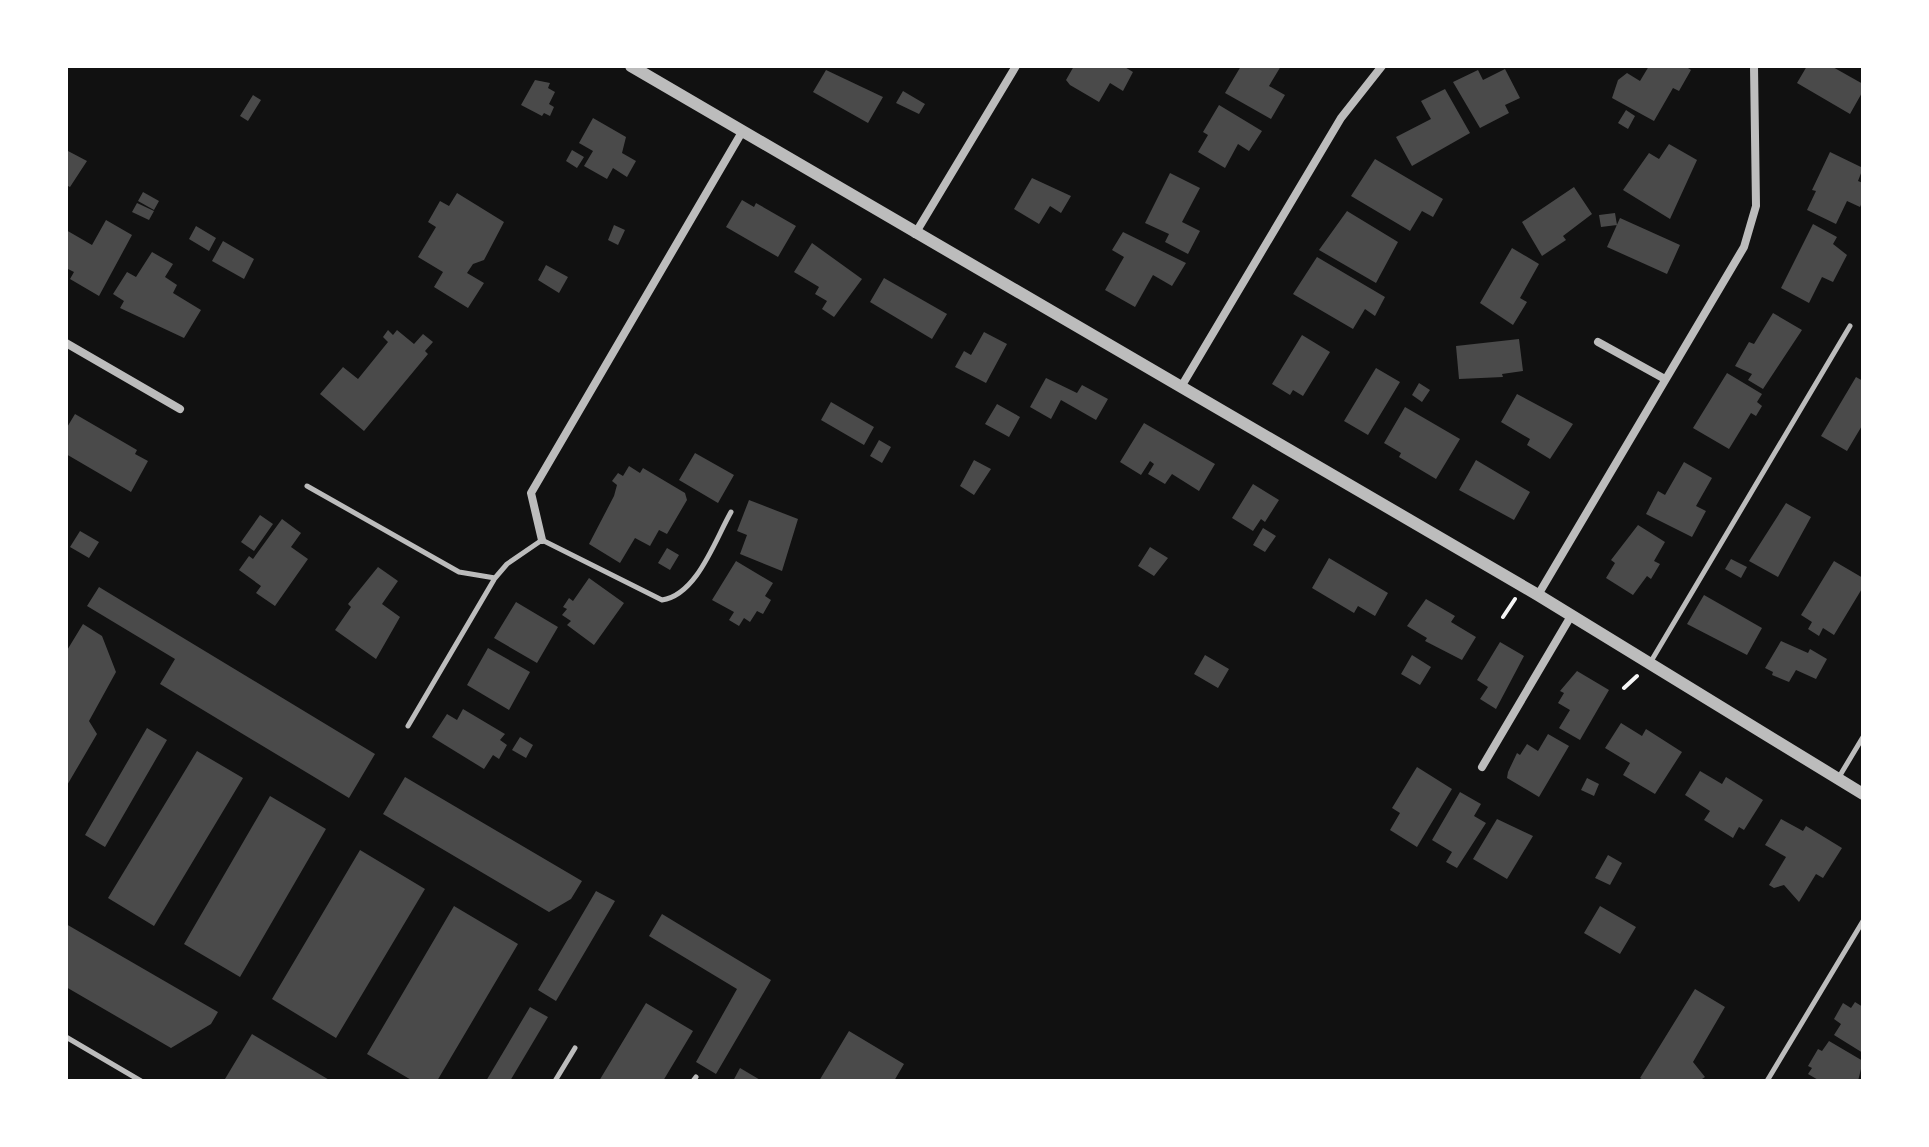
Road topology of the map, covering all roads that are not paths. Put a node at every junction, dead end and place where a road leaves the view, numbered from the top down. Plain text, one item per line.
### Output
1 (631, 66) edge
2 (1016, 66) edge
3 (1382, 66) edge
4 (1754, 66) edge
5 (742, 132) junction
6 (915, 234) junction
7 (1850, 326) dead end
8 (1598, 342) dead end
9 (66, 343) edge
10 (1663, 378) junction
11 (1181, 387) junction
12 (180, 409) dead end
13 (307, 486) dead end
14 (731, 512) dead end
15 (542, 540) junction
16 (495, 578) junction
17 (1538, 595) junction
18 (1571, 616) junction
19 (1650, 664) junction
20 (408, 726) dead end
21 (1863, 737) edge
22 (1482, 767) dead end
23 (1837, 779) junction
24 (1863, 794) edge
25 (1863, 921) edge
26 (66, 1037) edge
27 (575, 1048) dead end
28 (141, 1081) edge
29 (555, 1081) edge
30 (1767, 1081) edge

1 - 5 street
2 - 6 street
3 - 11 street
4 - 10 street
5 - 6 street
5 - 15 street
6 - 11 street
7 - 19 lane
8 - 10 street
9 - 12 street
10 - 17 street
11 - 17 street
13 - 16 lane
14 - 15 lane
15 - 16 lane
16 - 20 lane
17 - 18 street
18 - 19 street
18 - 22 street
19 - 23 street
21 - 23 lane
23 - 24 street
25 - 30 lane
26 - 28 lane
27 - 29 lane

